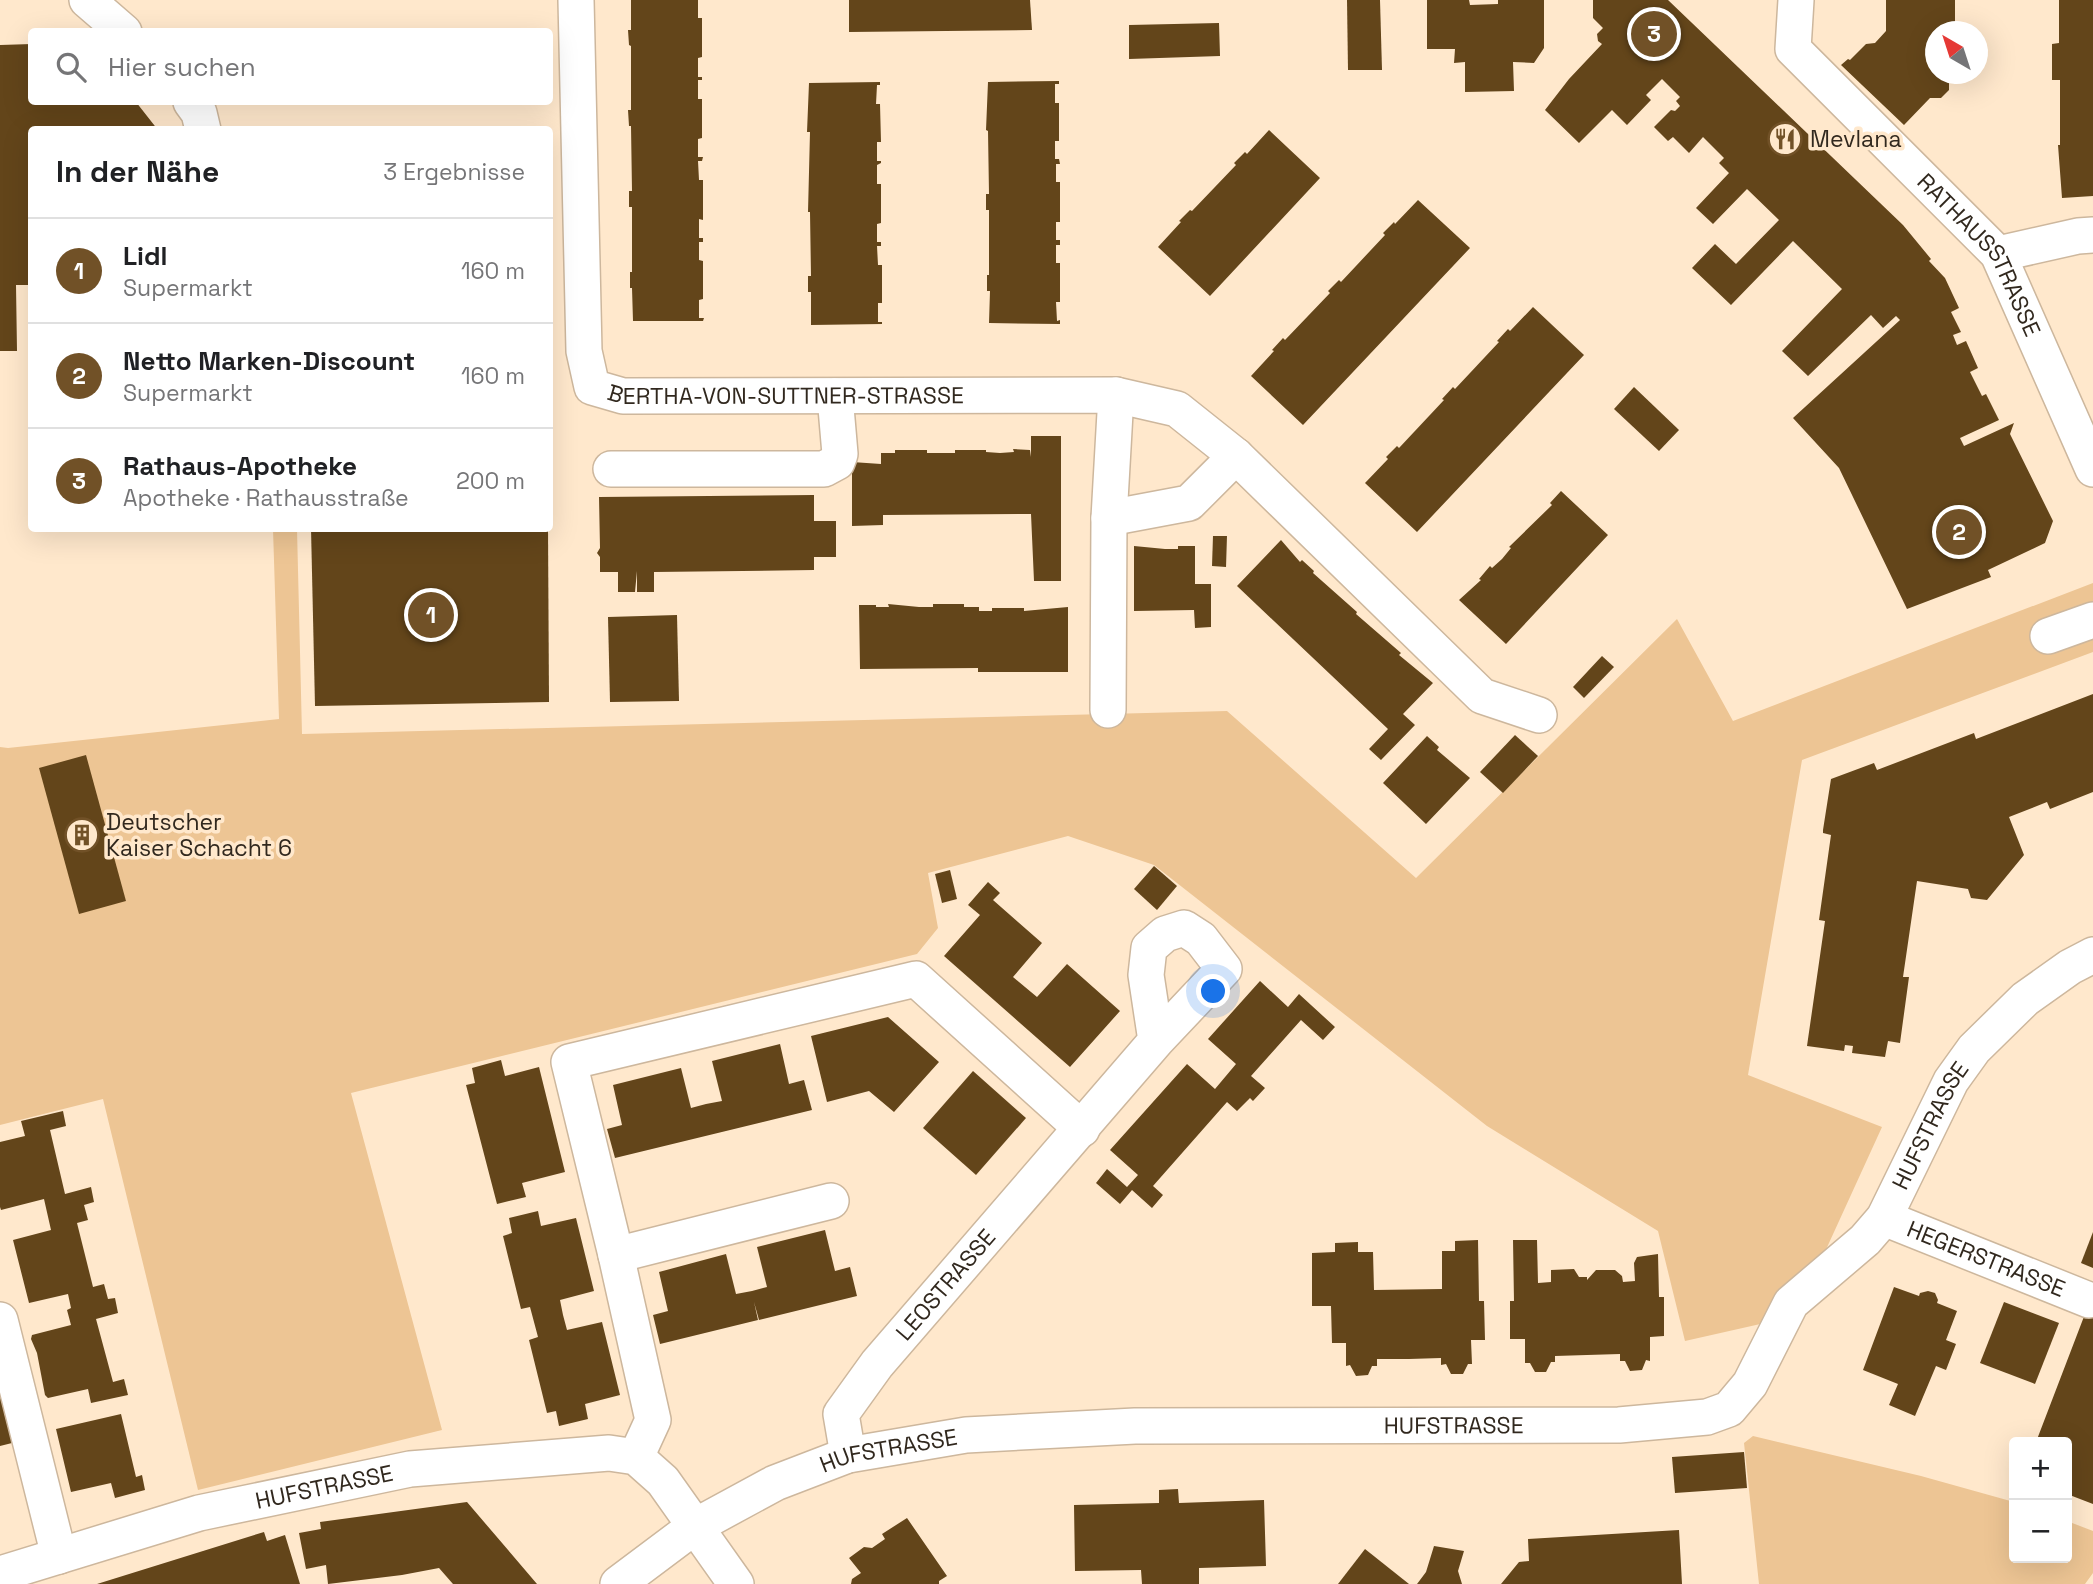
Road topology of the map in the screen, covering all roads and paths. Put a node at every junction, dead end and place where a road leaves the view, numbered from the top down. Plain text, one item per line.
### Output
1 (87, 0) edge
2 (576, 0) edge
3 (1796, 0) edge
4 (119, 28) edge
5 (193, 105) edge
6 (202, 126) edge
7 (2093, 235) edge
8 (1998, 254) junction
9 (1116, 395) junction
10 (835, 396) junction
11 (1236, 456) junction
12 (611, 469) dead end
13 (2093, 469) edge
14 (1109, 518) junction
15 (2093, 620) edge
16 (2048, 636) dead end
17 (1108, 710) dead end
18 (1539, 715) dead end
19 (2093, 955) edge
20 (1156, 1041) dead end
21 (1082, 1129) junction
22 (831, 1201) dead end
23 (1885, 1218) junction
24 (616, 1255) junction
25 (2089, 1300) dead end
26 (0, 1320) edge
27 (848, 1455) junction
28 (636, 1457) junction
29 (694, 1527) junction
30 (59, 1556) junction
31 (0, 1574) edge
32 (618, 1584) edge
33 (736, 1584) edge

1 - 4 street
2 - 10 street, BERTHA-VON-SUTTNER-STRASSE
3 - 8 street, RATHAUSSTRASSE
5 - 6 street
7 - 8 street
8 - 13 street, RATHAUSSTRASSE
9 - 10 street, BERTHA-VON-SUTTNER-STRASSE
9 - 11 street, BERTHA-VON-SUTTNER-STRASSE
9 - 14 street
10 - 12 street
11 - 14 street
11 - 18 street, BERTHA-VON-SUTTNER-STRASSE
14 - 17 street
15 - 16 street
19 - 23 street, HUFSTRASSE
20 - 21 street, LEOSTRASSE
21 - 24 street
21 - 27 street, LEOSTRASSE
22 - 24 street
23 - 25 street, HEGERSTRASSE
23 - 27 street, HUFSTRASSE
24 - 28 street
26 - 30 street
27 - 29 street, HUFSTRASSE
28 - 29 street
28 - 30 street, HUFSTRASSE
29 - 32 street, HUFSTRASSE
29 - 33 street
30 - 31 street, HUFSTRASSE

